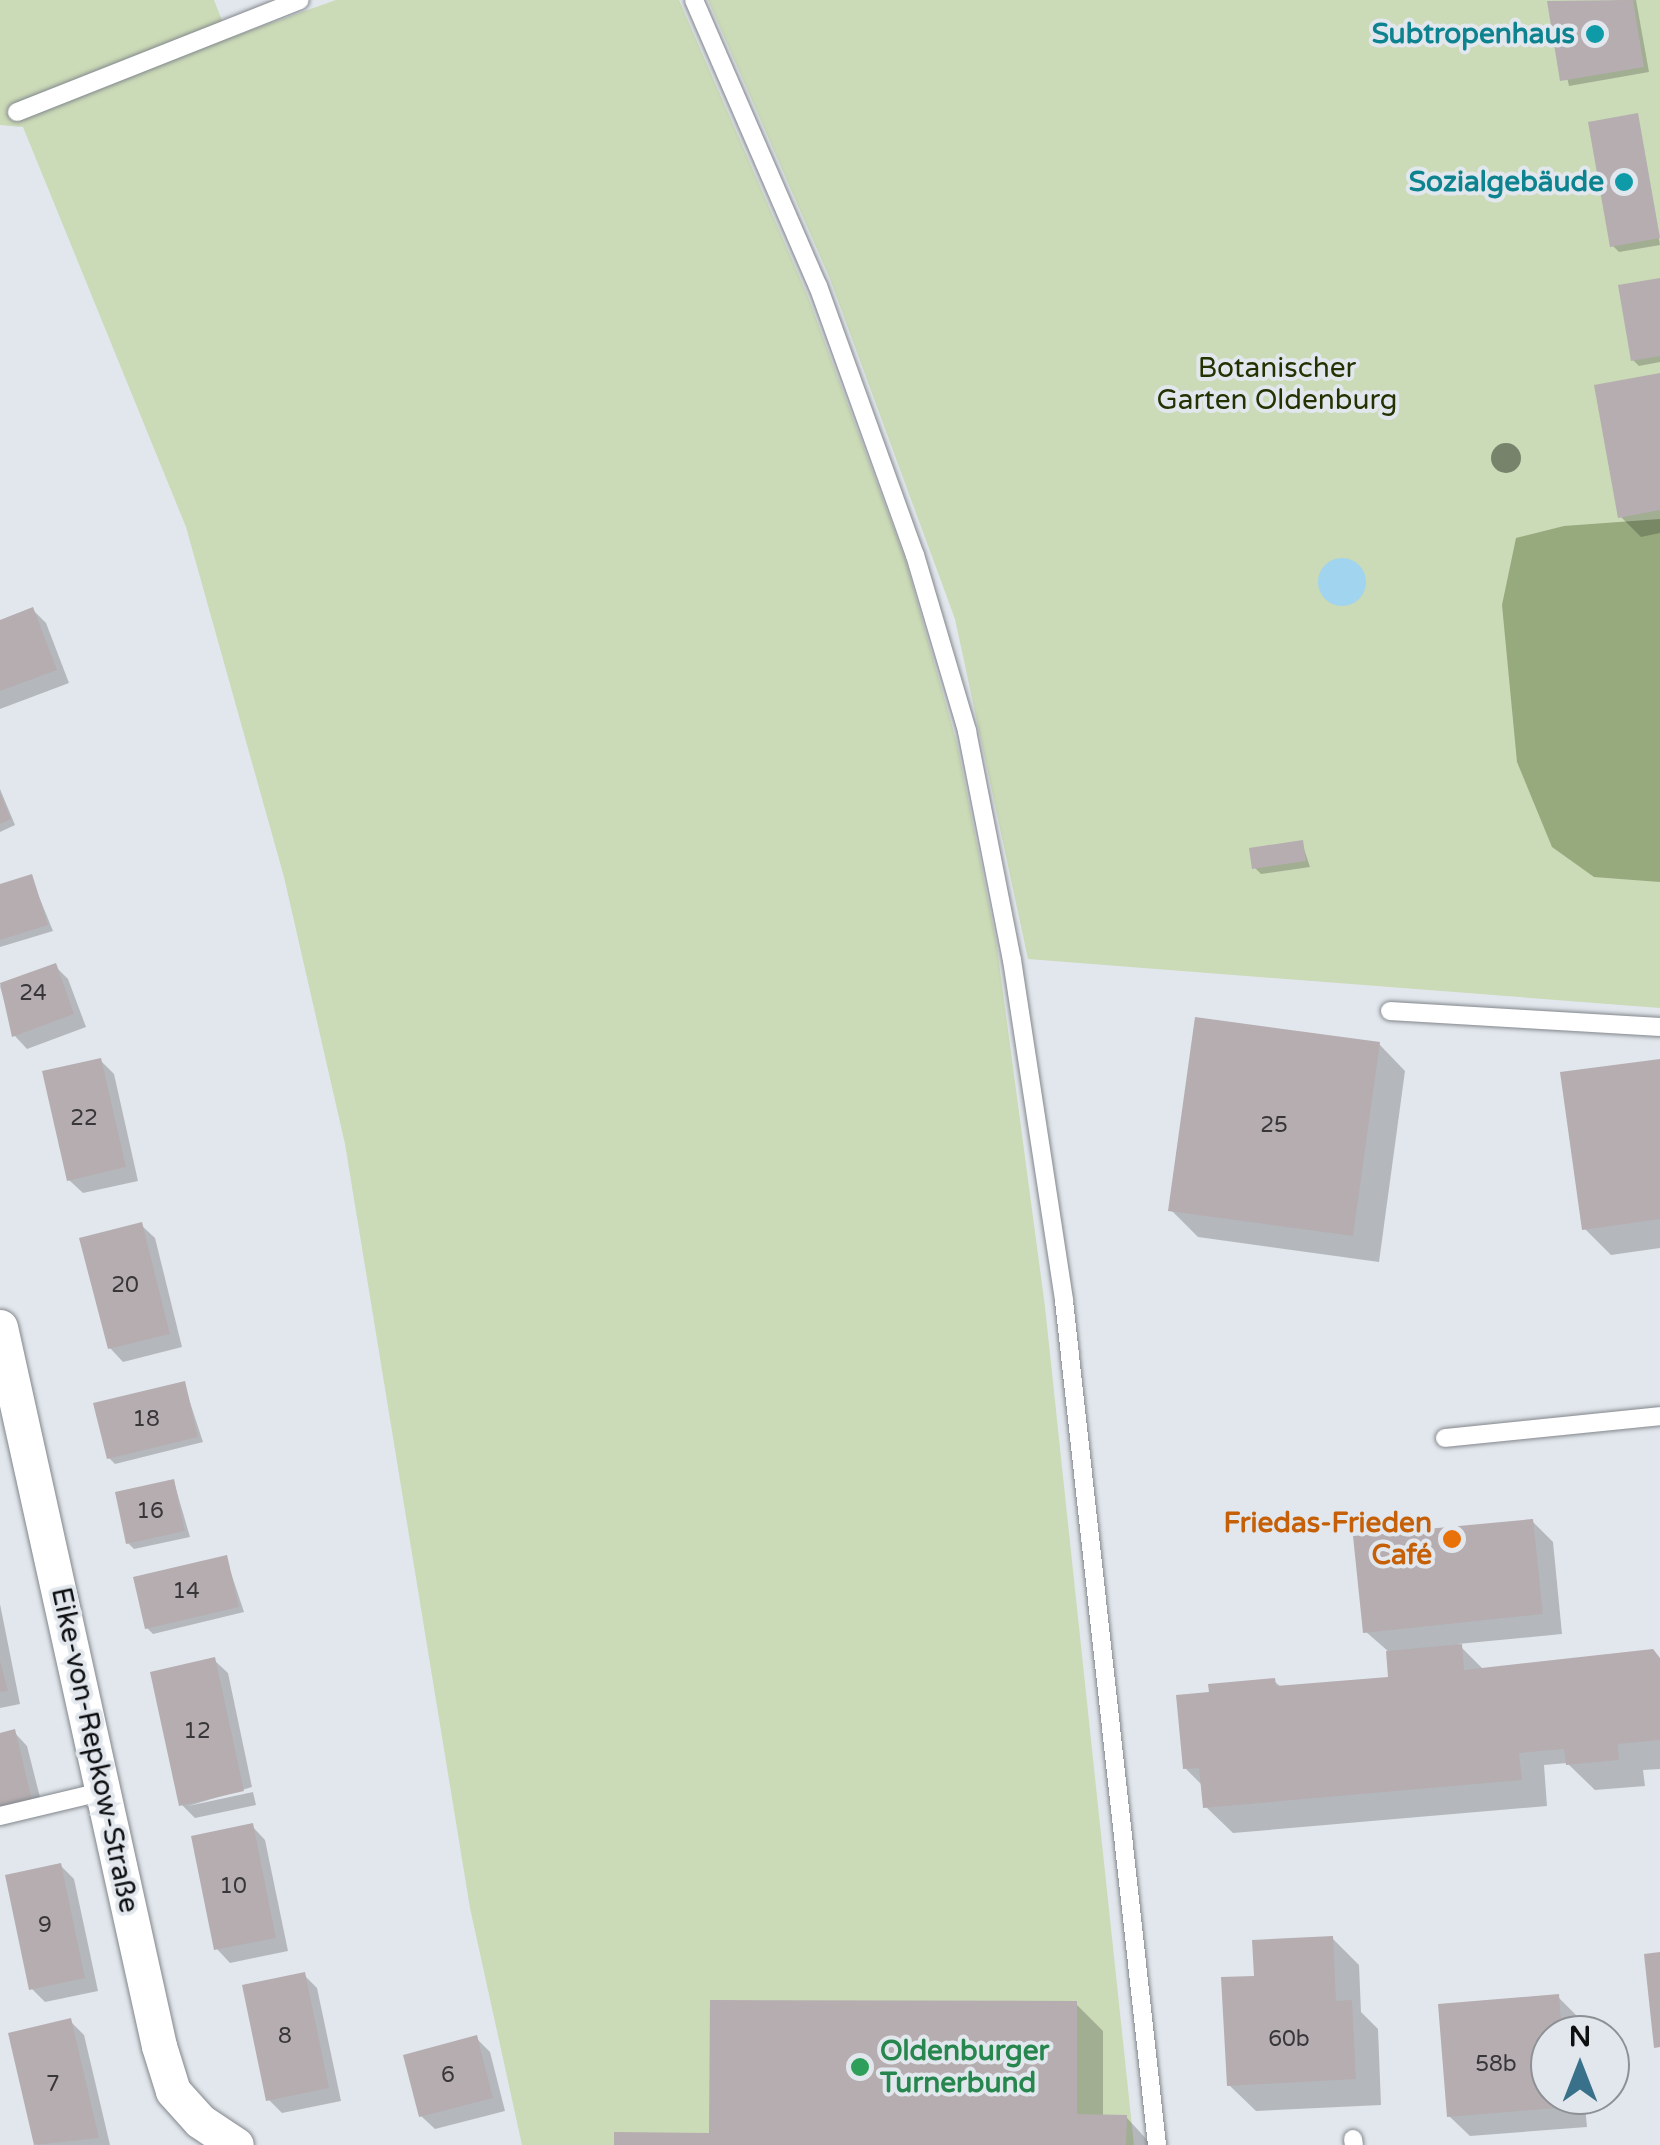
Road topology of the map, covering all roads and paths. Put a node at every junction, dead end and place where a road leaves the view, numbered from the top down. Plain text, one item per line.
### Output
1 (300, 0) edge
2 (694, 0) edge
3 (18, 112) dead end
4 (1390, 1011) dead end
5 (1660, 1027) edge
6 (0, 1327) edge
7 (1660, 1416) edge
8 (1445, 1438) dead end
9 (105, 1792) junction
10 (0, 1816) edge
11 (236, 2145) edge
12 (1157, 2145) edge

1 - 3 lane
2 - 12 lane
4 - 5 lane
6 - 9 street, Eike-von-Repkow-Straße
7 - 8 lane
9 - 10 lane
9 - 11 street, Eike-von-Repkow-Straße

